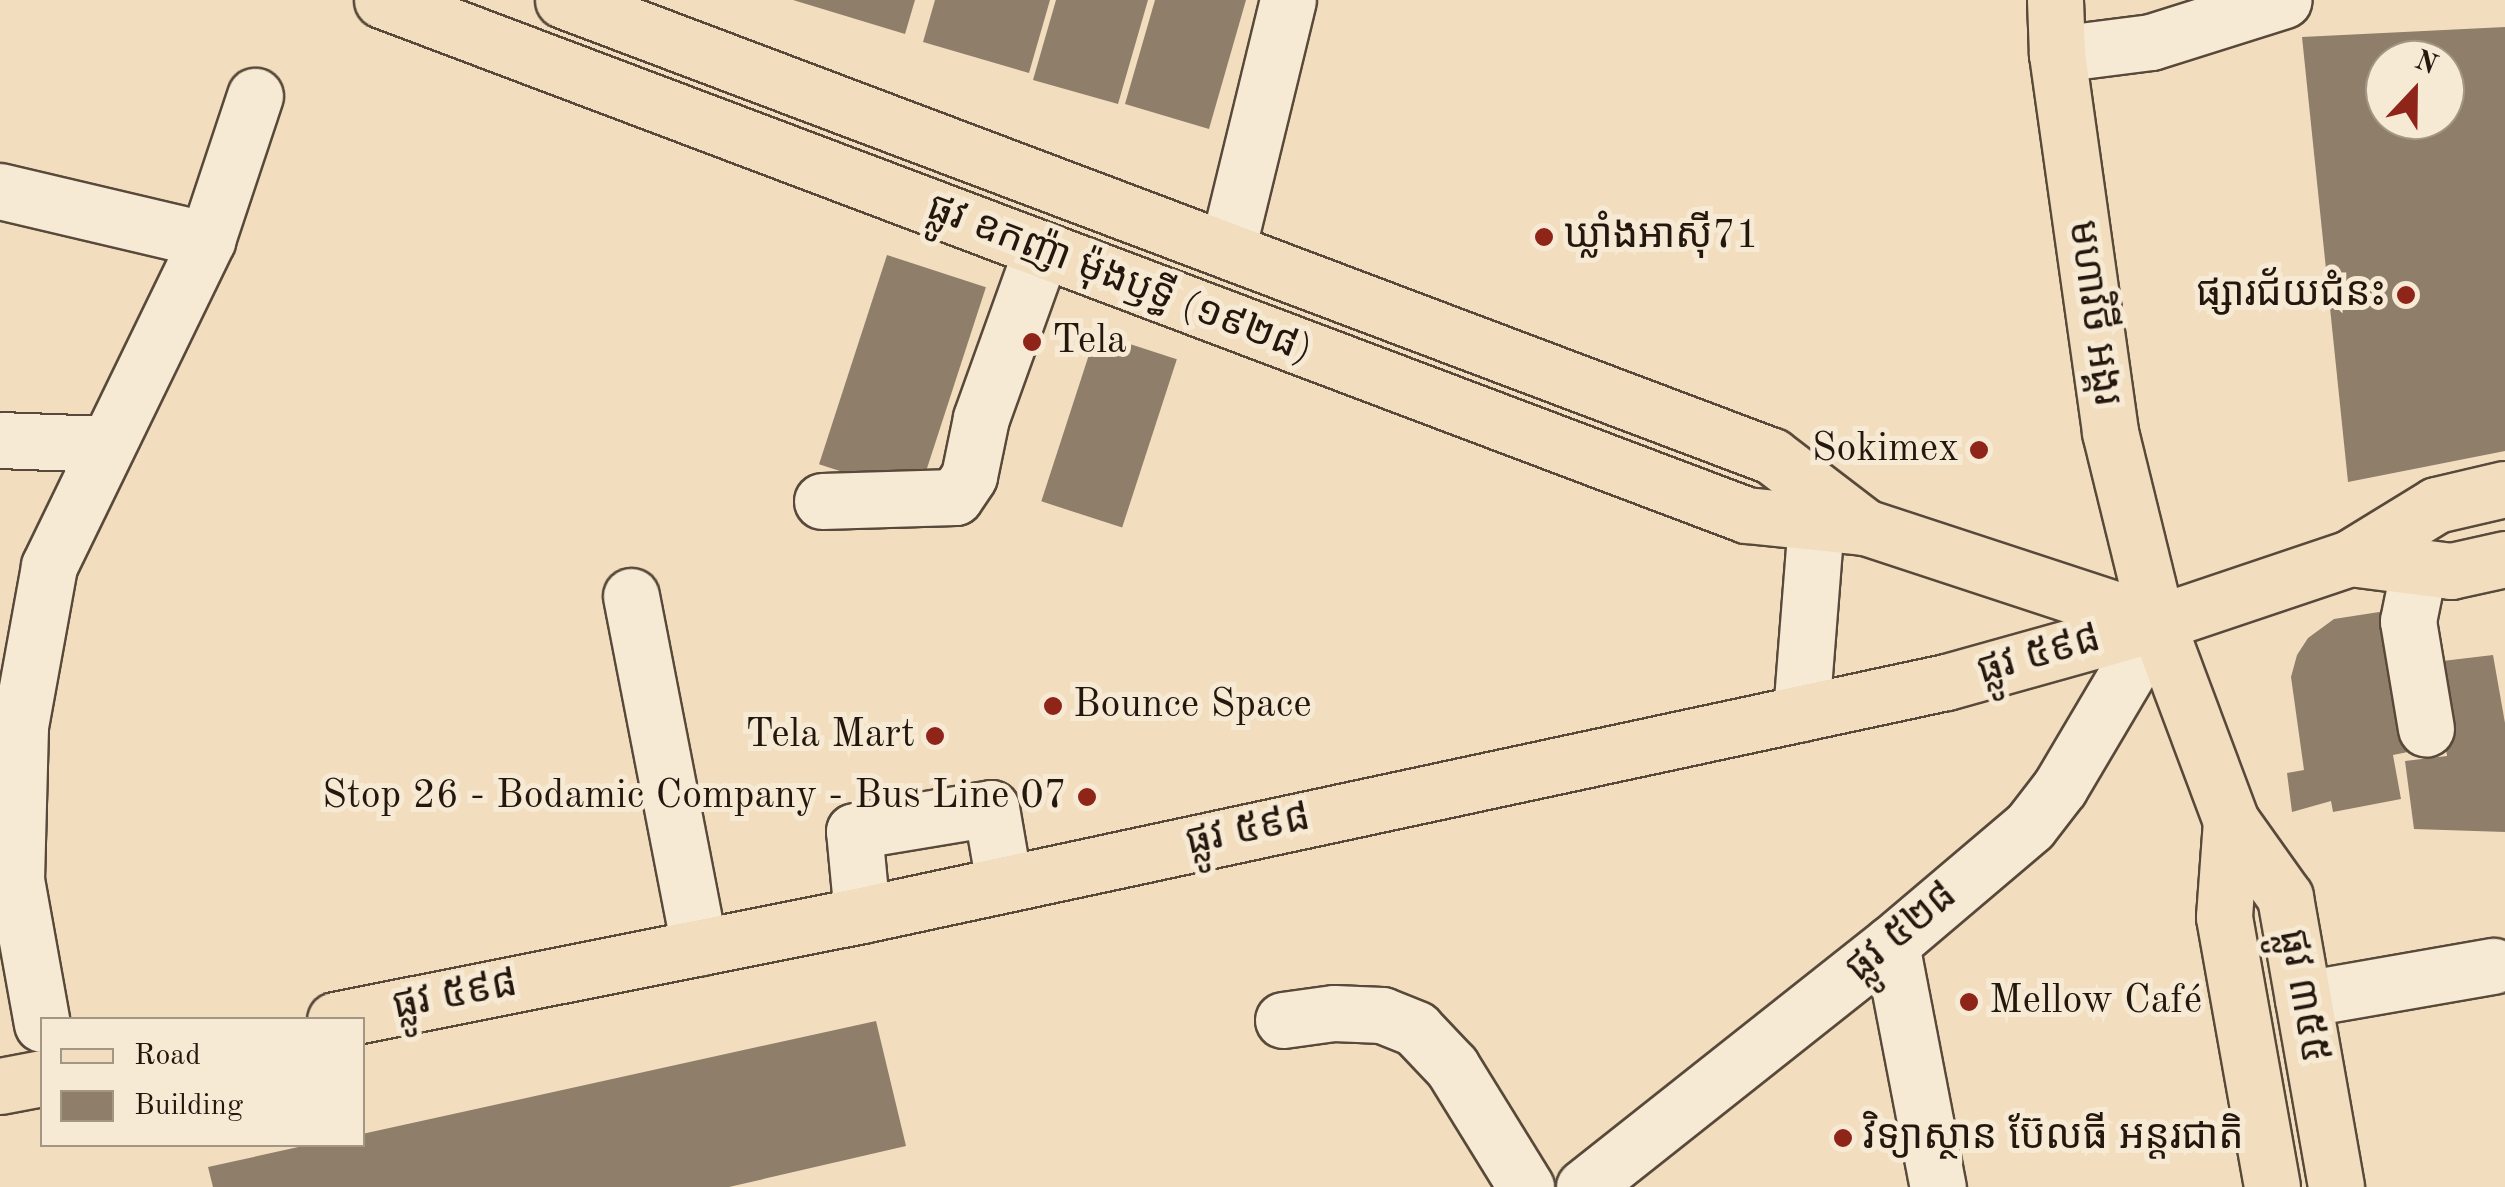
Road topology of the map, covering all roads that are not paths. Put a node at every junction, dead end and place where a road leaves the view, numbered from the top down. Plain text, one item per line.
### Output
1 (382, 0) edge
2 (563, 0) edge
3 (1288, 0) edge
4 (2055, 0) edge
5 (2284, 0) edge
6 (626, 11) edge
7 (2056, 54) junction
8 (255, 96) dead end
9 (0, 191) edge
10 (207, 240) junction
11 (1227, 250) junction
12 (1041, 251) junction
13 (0, 440) edge
14 (106, 444) junction
15 (2505, 490) edge
16 (822, 501) dead end
17 (1840, 525) junction
18 (2350, 558) junction
19 (2505, 559) edge
20 (2419, 566) junction
21 (631, 596) dead end
22 (2156, 623) junction
23 (12, 711) edge
24 (1802, 713) junction
25 (2426, 730) dead end
26 (2231, 821) junction
27 (1004, 883) junction
28 (862, 916) junction
29 (1891, 944) junction
30 (699, 948) junction
31 (2492, 966) dead end
32 (2302, 998) junction
33 (41, 1017) edge
34 (350, 1017) edge
35 (1283, 1020) dead end
36 (40, 1078) edge
37 (0, 1086) edge
38 (1648, 1164) edge
39 (1526, 1187) edge
40 (1584, 1187) edge
41 (1938, 1187) edge
42 (2272, 1187) edge
43 (2336, 1187) edge

1 - 12 main road, ផ្លូវ ឧកញ៉ា ម៉ុងឫទ្ធី (១៩២៨)
2 - 6 main road, ផ្លូវ ឧកញ៉ា ម៉ុងឫទ្ធី (១៩២៨)
3 - 11 street
4 - 7 main road, មហាវិថី អង្គរ
5 - 7 street
6 - 11 main road, ផ្លូវ ឧកញ៉ា ម៉ុងឫទ្ធី (១៩២៨)
7 - 22 main road, មហាវិថី អង្គរ
8 - 10 street
9 - 10 street
10 - 14 street
11 - 17 main road, ផ្លូវ ឧកញ៉ា ម៉ុងឫទ្ធី (១៩២៨)
12 - 16 street
12 - 17 main road, ផ្លូវ ឧកញ៉ា ម៉ុងឫទ្ធី (១៩២៨)
13 - 14 street
14 - 23 street
15 - 18 main road
17 - 22 main road, ផ្លូវ ឧកញ៉ា ម៉ុងឫទ្ធី (១៩២៨)
17 - 24 street
18 - 20 main road
18 - 22 main road, ផ្លូវ ៥៩៨
19 - 20 main road
20 - 25 street
21 - 30 street
22 - 24 main road, ផ្លូវ ៥៩៨
22 - 26 main road, ផ្លូវ ៣៥៥
22 - 29 street, ផ្លូវ ៥២៨
23 - 33 street
24 - 27 main road, ផ្លូវ ៥៩៨
26 - 32 main road, ផ្លូវ ៣៥៥
26 - 42 main road, ផ្លូវ ៣៥៥
27 - 28 main road, ផ្លូវ ៥៩៨
27 - 28 street
28 - 30 main road, ផ្លូវ ៥៩៨
29 - 38 street, ផ្លូវ ៥២៨
29 - 41 street
30 - 34 main road, ផ្លូវ ៥៩៨
31 - 32 street
32 - 43 main road, ផ្លូវ ៣៥៥
35 - 39 street
36 - 37 main road
38 - 40 street, ផ្លូវ ៥២៨

